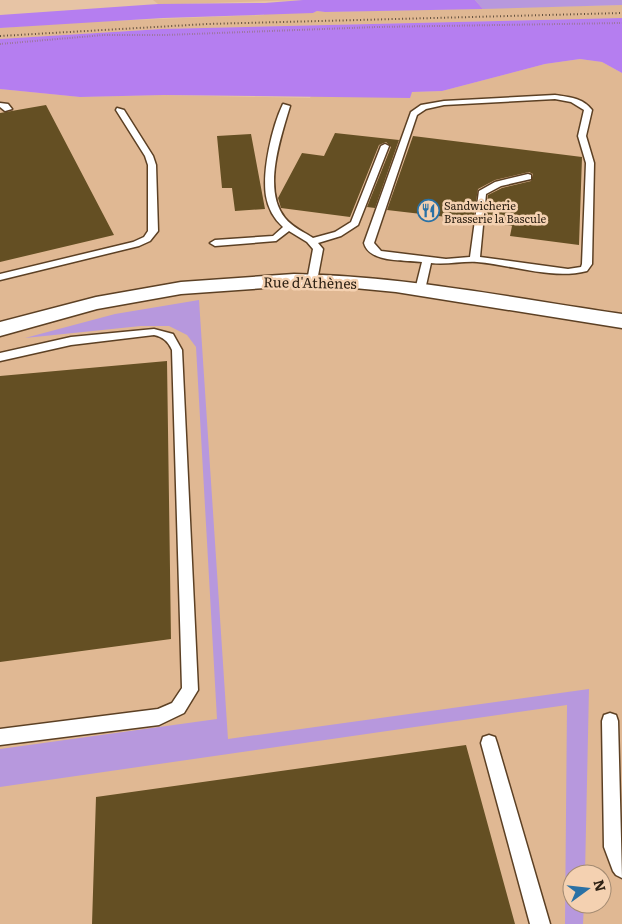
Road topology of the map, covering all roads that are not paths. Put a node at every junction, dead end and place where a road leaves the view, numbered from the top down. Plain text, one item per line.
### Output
1 (0, 105) edge
2 (286, 106) dead end
3 (8, 109) dead end
4 (120, 110) dead end
5 (385, 146) dead end
6 (528, 177) dead end
7 (288, 227) junction
8 (313, 241) junction
9 (215, 243) dead end
10 (475, 259) junction
11 (426, 260) junction
12 (0, 277) edge
13 (312, 281) junction
14 (420, 290) junction
15 (622, 321) edge
16 (0, 329) edge
17 (0, 357) edge
18 (610, 720) dead end
19 (0, 737) edge
20 (489, 743) dead end
21 (622, 869) edge
22 (540, 924) edge

1 - 3 lane
2 - 7 lane
4 - 12 lane
5 - 8 lane
6 - 10 lane
7 - 8 lane
7 - 9 lane
8 - 13 lane
10 - 11 lane
10 - 11 lane
11 - 14 lane
13 - 14 street, Rue d'Athènes
13 - 16 street, Rue d'Athènes
14 - 15 street, Rue d'Athènes
17 - 19 lane
18 - 21 lane
20 - 22 lane

